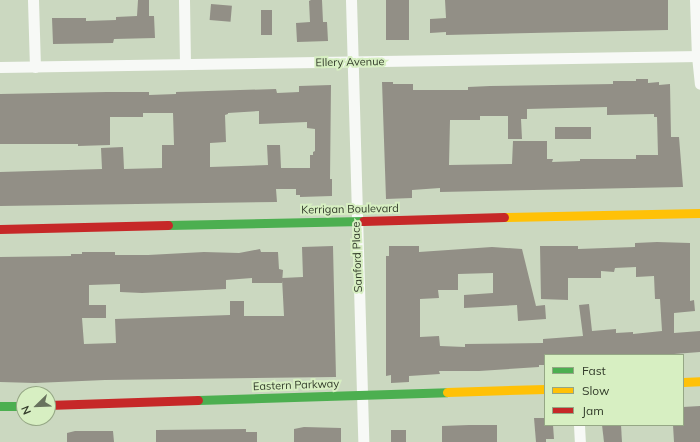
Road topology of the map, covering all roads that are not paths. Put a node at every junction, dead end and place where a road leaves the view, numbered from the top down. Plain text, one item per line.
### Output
1 (33, 0) edge
2 (184, 0) edge
3 (351, 0) edge
4 (695, 0) edge
5 (698, 56) edge
6 (352, 62) junction
7 (185, 64) junction
8 (0, 67) edge
9 (35, 67) junction
10 (700, 84) edge
11 (700, 213) edge
12 (356, 221) junction
13 (0, 229) edge
14 (700, 381) edge
15 (684, 382) edge
16 (544, 389) edge
17 (361, 395) junction
18 (56, 405) edge
19 (0, 406) edge
20 (16, 406) edge
21 (579, 426) edge
22 (363, 442) edge
23 (580, 442) edge

1 - 9 street
2 - 7 street
3 - 6 street, Sanford Place
4 - 5 street
5 - 6 street, Ellery Avenue
5 - 10 street
6 - 7 street, Ellery Avenue
6 - 12 street, Sanford Place
7 - 9 street, Ellery Avenue
8 - 9 street, Ellery Avenue
11 - 12 street, Kerrigan Boulevard
12 - 13 street, Kerrigan Boulevard
12 - 17 street, Sanford Place
14 - 15 street
16 - 17 street, Eastern Parkway
17 - 18 street, Eastern Parkway
17 - 22 street, Sanford Place
19 - 20 street
21 - 23 street

